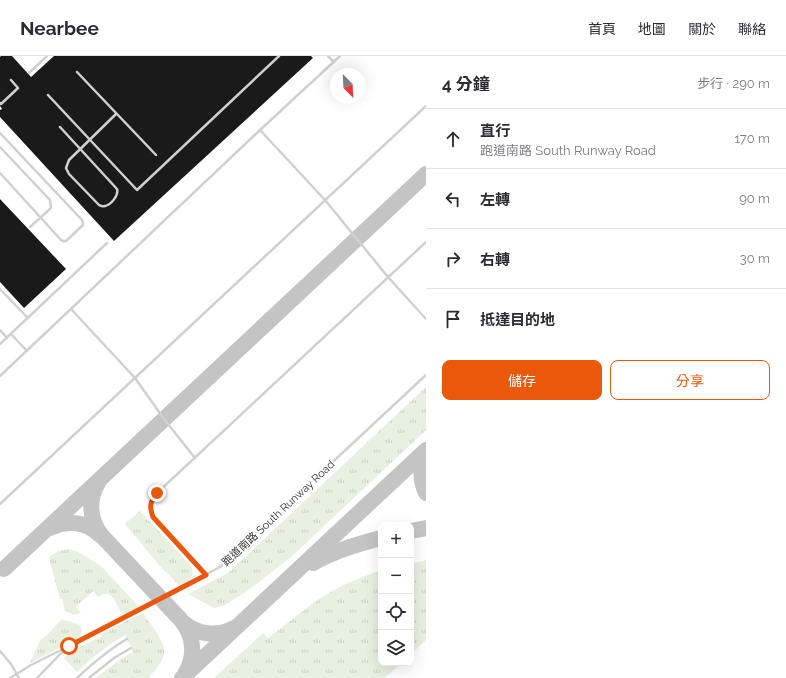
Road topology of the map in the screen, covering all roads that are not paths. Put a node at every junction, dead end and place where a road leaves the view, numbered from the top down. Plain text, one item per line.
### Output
1 (47, 56) edge
2 (279, 56) edge
3 (328, 56) edge
4 (340, 56) edge
5 (334, 62) junction
6 (77, 72) dead end
7 (29, 73) dead end
8 (11, 80) dead end
9 (48, 95) dead end
10 (0, 103) edge
11 (426, 106) edge
12 (116, 114) junction
13 (60, 127) dead end
14 (260, 130) junction
15 (0, 133) edge
16 (0, 147) edge
17 (156, 155) dead end
18 (0, 173) edge
19 (325, 200) junction
20 (30, 227) dead end
21 (426, 242) edge
22 (108, 243) dead end
23 (388, 277) junction
24 (1, 291) edge
25 (71, 309) junction
26 (28, 318) junction
27 (426, 318) edge
28 (0, 330) edge
29 (11, 334) junction
30 (7, 338) junction
31 (0, 344) edge
32 (27, 351) junction
33 (426, 375) edge
34 (0, 376) edge
35 (135, 378) junction
36 (195, 458) junction
37 (0, 504) edge
38 (206, 575) junction
39 (127, 639) dead end
40 (69, 646) junction
41 (132, 648) dead end
42 (0, 652) edge
43 (16, 674) junction
44 (10, 678) edge
45 (19, 678) edge
46 (37, 678) edge
47 (77, 678) edge
48 (89, 678) edge

1 - 7 lane
2 - 9 lane
3 - 5 lane
4 - 5 lane
5 - 14 lane
6 - 12 lane
8 - 10 lane, bridge
11 - 19 lane
12 - 13 lane, bridge
12 - 17 lane
14 - 19 lane
14 - 25 lane
15 - 18 lane, bridge
16 - 20 lane
19 - 23 lane
19 - 35 lane
21 - 23 lane
22 - 26 lane
23 - 27 lane
23 - 36 lane
24 - 26 lane
25 - 32 lane
25 - 35 lane
26 - 29 lane
28 - 30 lane
29 - 30 lane
29 - 32 lane
30 - 31 lane
32 - 34 lane
33 - 38 lane, 跑道南路 South Runway Road
35 - 36 lane
35 - 37 lane
36 - 38 lane
38 - 40 lane, 跑道南路 South Runway Road
39 - 47 lane
40 - 43 lane, 跑道南路 South Runway Road
40 - 46 lane, 跑道南路 South Runway Road
41 - 48 lane
42 - 43 lane
43 - 44 lane, 跑道南路 South Runway Road
43 - 45 lane

